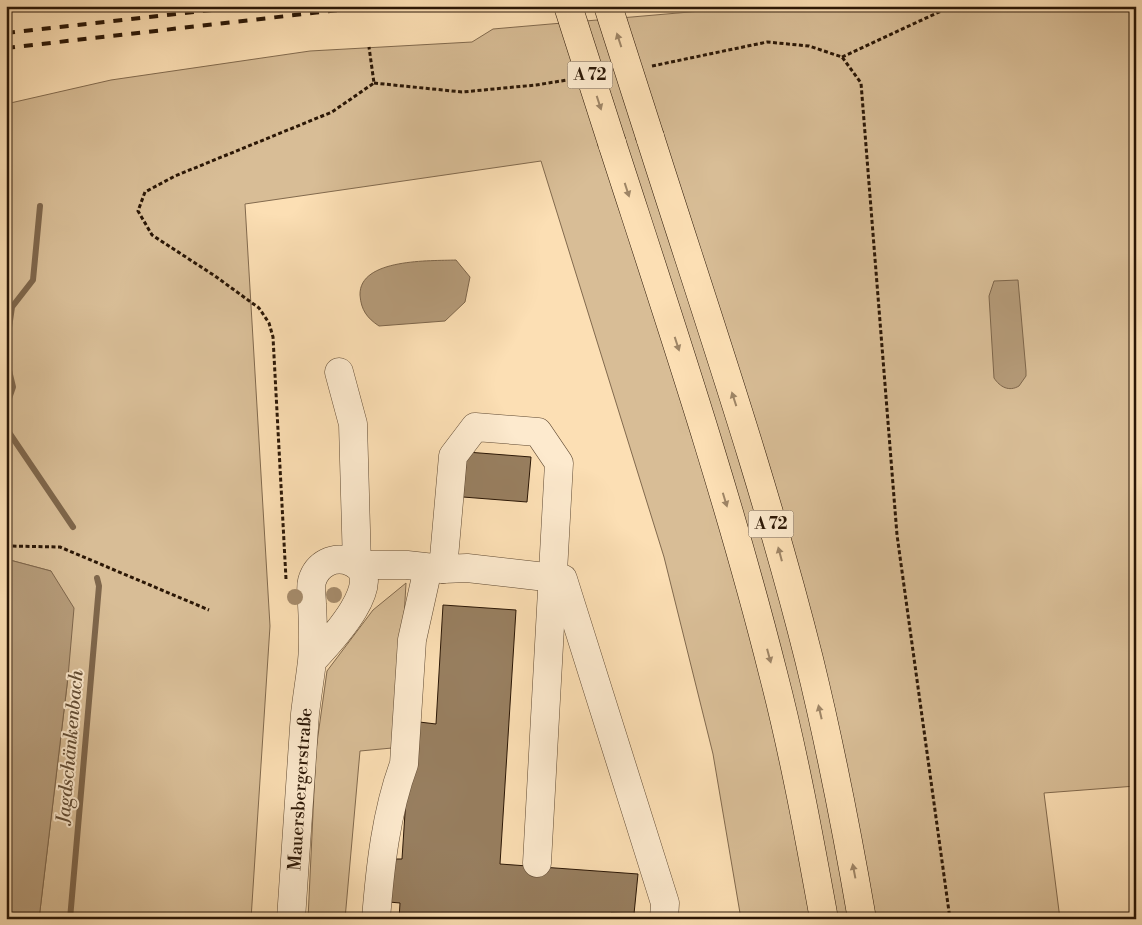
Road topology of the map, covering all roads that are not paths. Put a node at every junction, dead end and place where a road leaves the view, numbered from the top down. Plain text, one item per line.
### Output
1 (568, 6) edge
2 (608, 6) edge
3 (339, 372) dead end
4 (357, 565) junction
5 (436, 568) junction
6 (553, 578) junction
7 (312, 661) junction
8 (537, 863) dead end
9 (291, 919) edge
10 (376, 919) edge
11 (664, 919) edge
12 (824, 919) edge
13 (862, 919) edge

1 -> 12 highway, A 72, bridge
13 -> 2 highway, A 72, bridge
3 - 4 street
4 - 5 street, Mauersbergerstraße
4 - 7 street
4 - 7 street, Mauersbergerstraße
5 - 6 street, Mauersbergerstraße
5 - 6 street
5 - 10 street
6 - 8 street
6 - 11 street
7 - 9 street, Mauersbergerstraße

